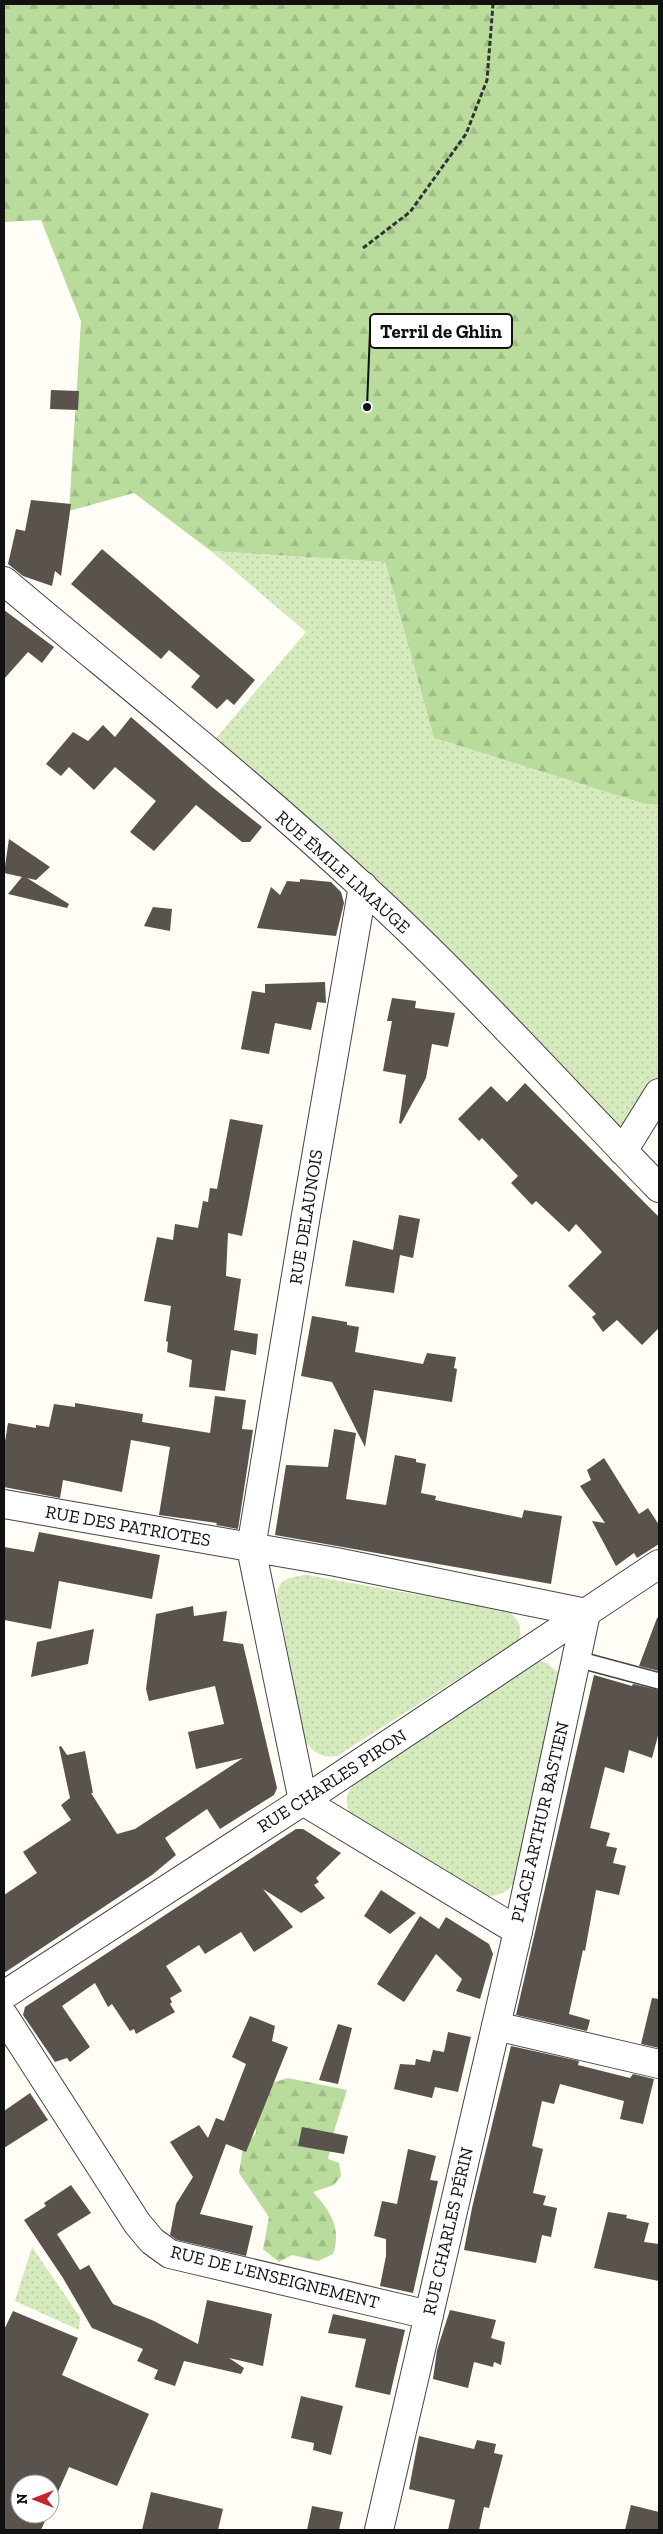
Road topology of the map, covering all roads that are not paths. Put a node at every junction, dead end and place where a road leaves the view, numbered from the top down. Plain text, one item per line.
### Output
1 (4, 581) edge
2 (363, 886) junction
3 (659, 1093) edge
4 (623, 1151) junction
5 (659, 1188) edge
6 (4, 1504) edge
7 (251, 1548) junction
8 (659, 1564) edge
9 (586, 1613) junction
10 (577, 1659) junction
11 (659, 1681) edge
12 (303, 1801) junction
13 (518, 1931) junction
14 (4, 1995) edge
15 (4, 2016) edge
16 (496, 2026) junction
17 (659, 2064) edge
18 (429, 2315) junction
19 (379, 2530) edge

1 - 2 street, RUE ÉMILE LIMAUGE
2 - 4 street, RUE ÉMILE LIMAUGE
2 - 7 street, RUE DELAUNOIS
3 - 4 street
4 - 5 street, RUE ÉMILE LIMAUGE
6 - 7 street, RUE DES PATRIOTES
7 - 9 street
7 - 12 street
8 - 9 street, RUE CHARLES PIRON
9 - 10 street, PLACE ARTHUR BASTIEN
9 - 12 street, RUE CHARLES PIRON
10 - 11 lane
10 - 13 street, PLACE ARTHUR BASTIEN
12 - 13 street, PLACE ARTHUR BASTIEN
12 - 14 street, RUE CHARLES PIRON
13 - 16 street, RUE CHARLES PÉRIN
15 - 18 street, RUE DE L'ENSEIGNEMENT
16 - 17 street
16 - 18 street, RUE CHARLES PÉRIN
18 - 19 street, RUE CHARLES PÉRIN

